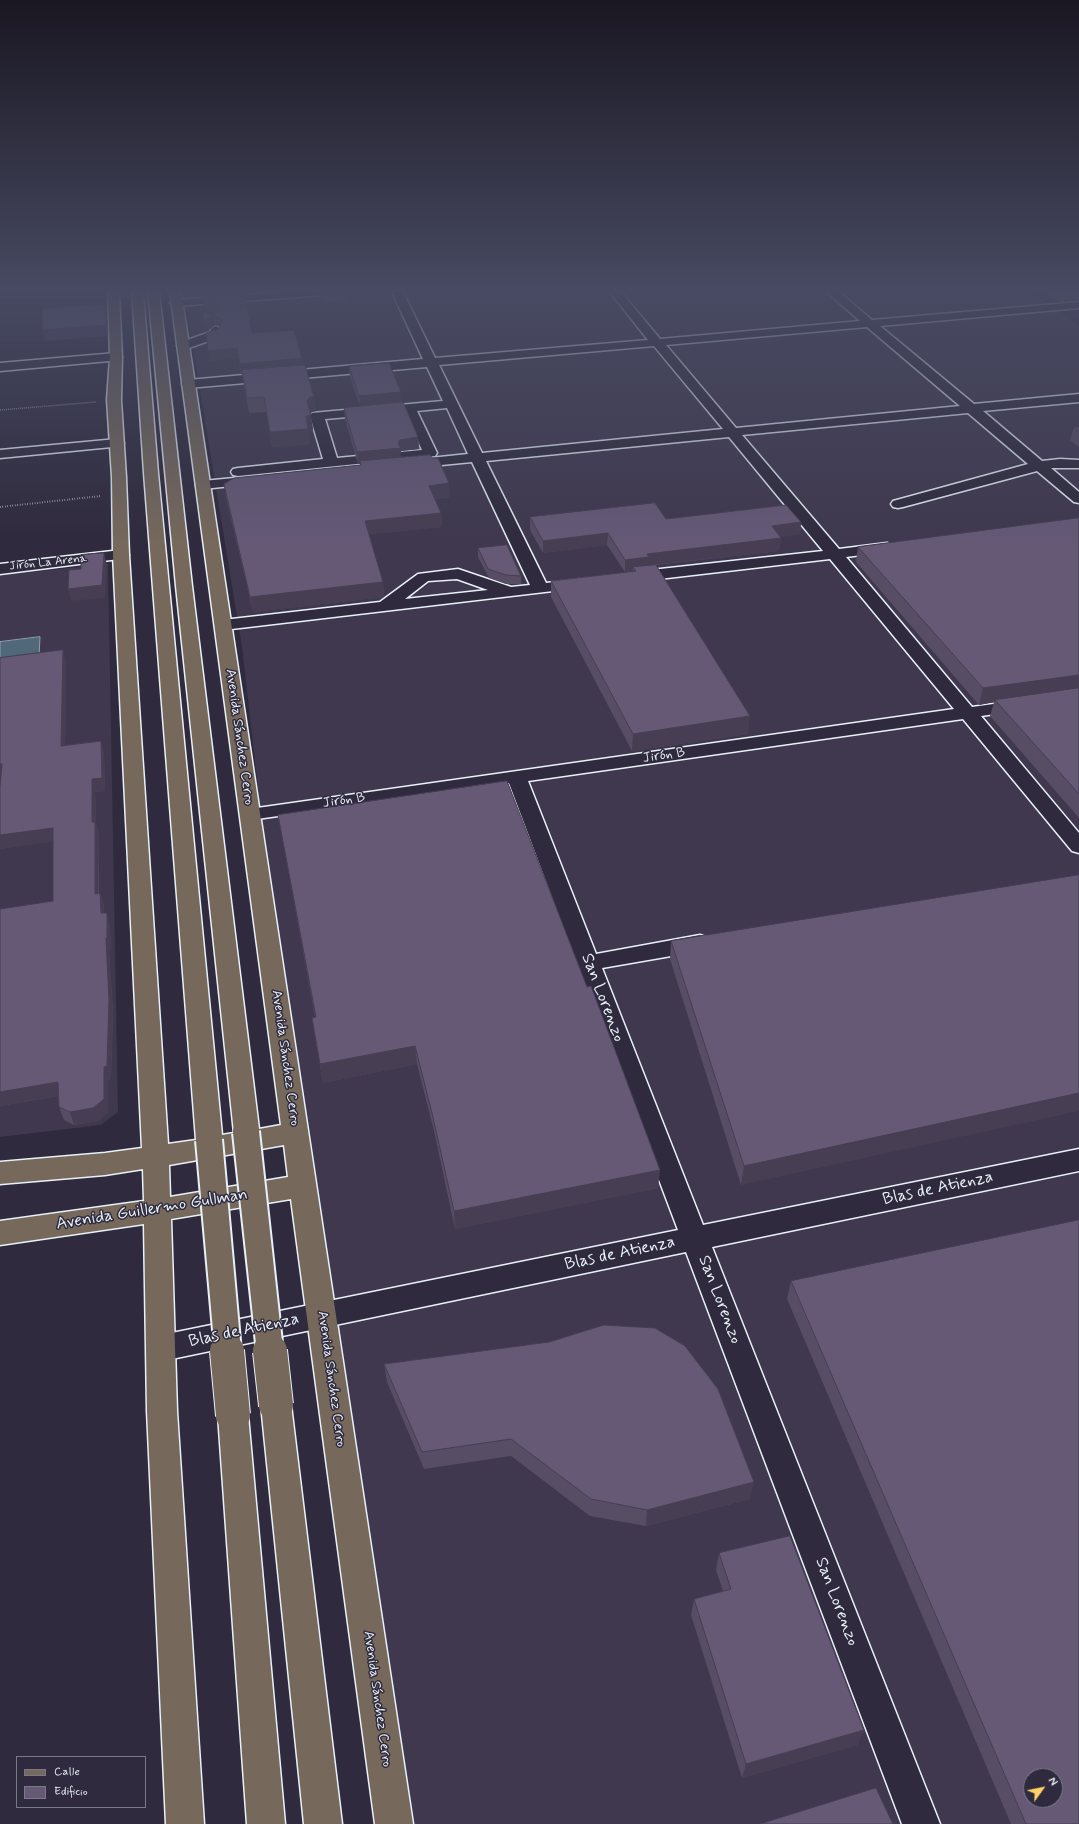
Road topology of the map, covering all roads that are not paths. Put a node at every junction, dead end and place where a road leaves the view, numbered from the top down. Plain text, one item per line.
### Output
1 (115, 377) edge
2 (159, 377) edge
3 (163, 377) edge
4 (214, 377) edge
5 (438, 377) edge
6 (686, 377) edge
7 (934, 377) edge
8 (187, 379) joint
9 (1079, 398) edge
10 (451, 404) junction
11 (409, 407) junction
12 (971, 408) junction
13 (732, 432) junction
14 (118, 443) junction
15 (0, 454) edge
16 (477, 458) junction
17 (331, 463) junction
18 (1079, 464) edge
19 (1040, 466) junction
20 (202, 480) junction
21 (1079, 498) edge
22 (898, 504) dead end
23 (905, 546) edge
24 (212, 551) junction
25 (834, 554) junction
26 (121, 555) junction
27 (0, 569) edge
28 (617, 579) edge
29 (594, 582) edge
30 (184, 586) junction
31 (540, 588) junction
32 (511, 592) junction
33 (384, 606) junction
34 (223, 625) junction
35 (1079, 696) edge
36 (968, 713) junction
37 (516, 776) junction
38 (250, 814) junction
39 (1079, 846) edge
40 (721, 940) edge
41 (588, 963) junction
42 (295, 1133) junction
43 (156, 1157) junction
44 (1079, 1160) edge
45 (0, 1173) edge
46 (303, 1186) junction
47 (157, 1210) junction
48 (0, 1233) edge
49 (695, 1239) junction
50 (322, 1315) junction
51 (162, 1348) junction
52 (185, 1824) edge
53 (266, 1824) edge
54 (323, 1824) edge
55 (394, 1824) edge
56 (921, 1824) edge

1 - 14 main road
2 - 53 main road, bridge
3 - 30 main road
4 - 8 street
5 - 10 street
6 - 13 street
7 - 12 street
8 - 20 main road, Avenida Sánchez Cerro
9 - 12 street
10 - 11 street
10 - 16 street
11 - 17 street
11 - 17 street
12 - 13 street
12 - 19 street
13 - 16 street
13 - 25 street
14 - 15 street
14 - 26 main road
16 - 20 street
16 - 31 street
17 - 20 street
18 - 19 street
19 - 21 street
19 - 22 street
20 - 24 main road, Avenida Sánchez Cerro
23 - 25 street
24 - 30 main road
24 - 34 main road, Avenida Sánchez Cerro
25 - 28 street
25 - 36 street
26 - 27 street, Jirón La Arena
26 - 43 main road
29 - 31 street
30 - 54 main road, bridge
31 - 32 street
32 - 33 street
32 - 33 street
33 - 34 street
34 - 38 main road, Avenida Sánchez Cerro
35 - 36 street, Jirón B
36 - 37 street, Jirón B
36 - 39 street
37 - 38 street, Jirón B
37 - 41 street, San Lorenzo
38 - 42 main road, Avenida Sánchez Cerro
40 - 41 street
41 - 49 street, San Lorenzo
42 - 43 main road
42 - 46 main road, Avenida Sánchez Cerro
43 - 45 main road
43 - 47 main road
44 - 49 street, Blas de Atienza
46 - 47 main road, Avenida Guillermo Gullman
46 - 50 main road, Avenida Sánchez Cerro
47 - 48 main road, Avenida Guillermo Gullman
47 - 51 main road
49 - 50 street, Blas de Atienza
49 - 56 street, San Lorenzo
50 - 51 street, Blas de Atienza
50 - 55 main road, Avenida Sánchez Cerro
51 - 52 main road

